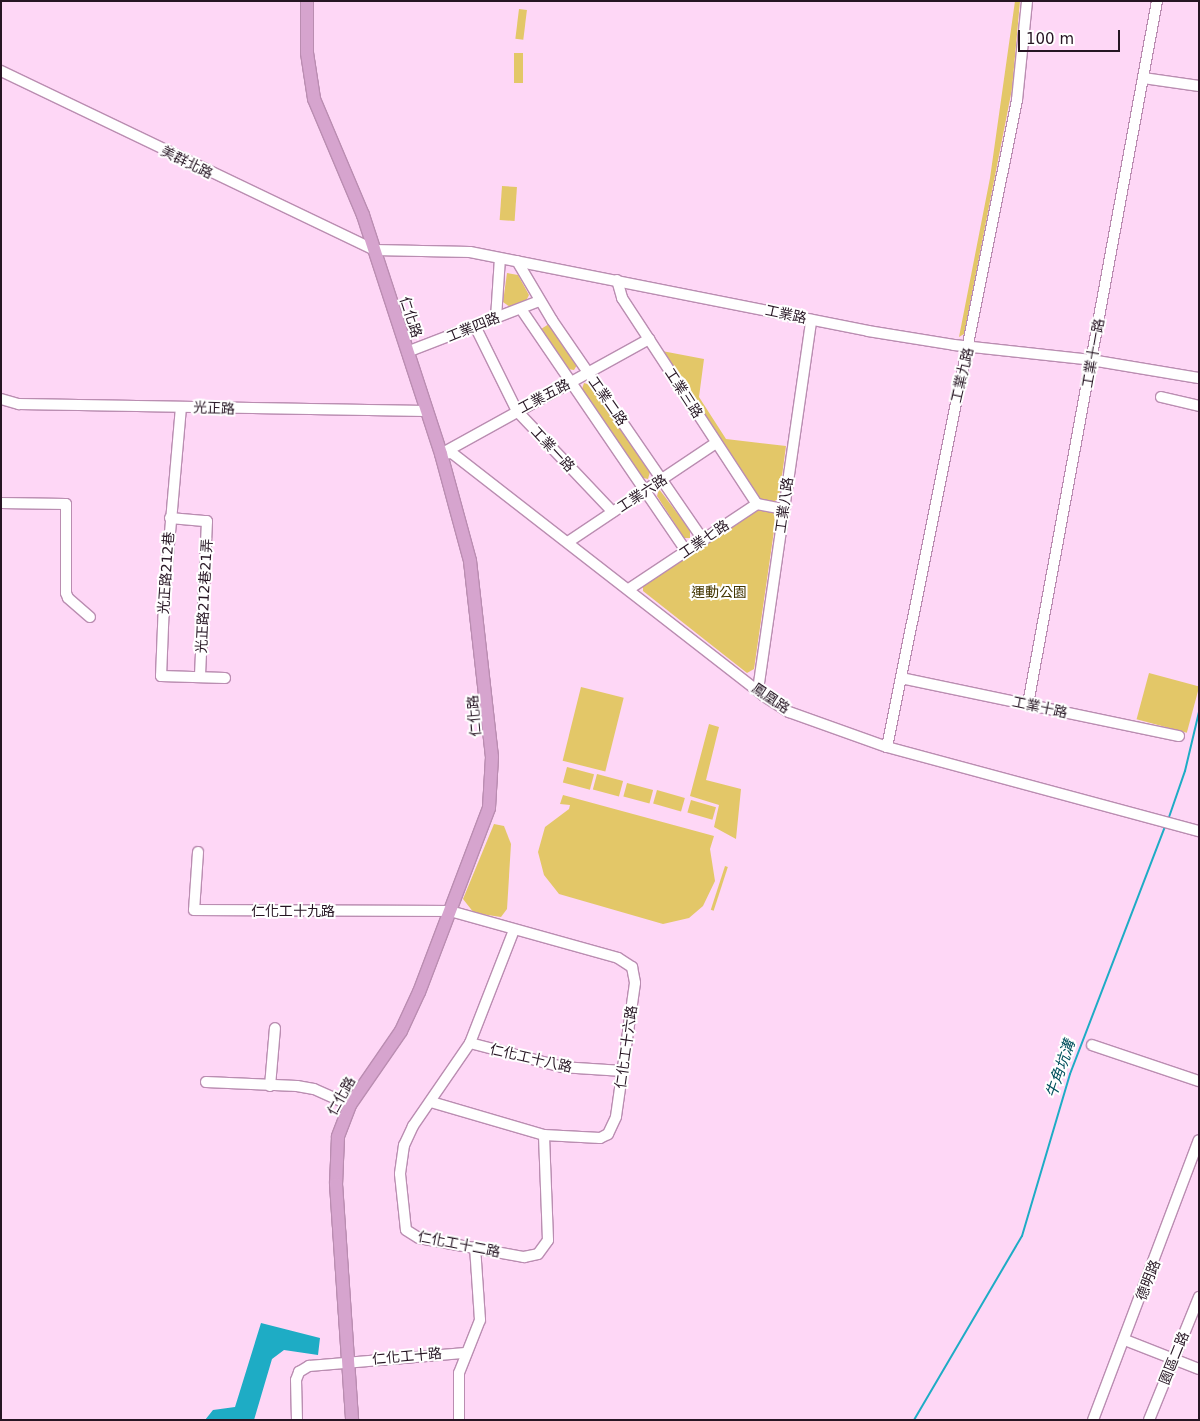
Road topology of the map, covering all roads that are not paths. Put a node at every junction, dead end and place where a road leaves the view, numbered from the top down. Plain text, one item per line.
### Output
1 (307, 1) edge
2 (1027, 1) edge
3 (1157, 1) edge
4 (1, 71) edge
5 (1143, 78) junction
6 (1199, 86) edge
7 (374, 250) junction
8 (500, 258) junction
9 (516, 261) junction
10 (617, 280) junction
11 (539, 301) junction
12 (521, 309) junction
13 (496, 318) junction
14 (811, 320) junction
15 (475, 326) junction
16 (649, 339) junction
17 (968, 347) junction
18 (407, 352) junction
19 (1091, 360) junction
20 (588, 373) junction
21 (1199, 378) edge
22 (571, 382) junction
23 (1161, 397) dead end
24 (1, 399) edge
25 (1199, 406) edge
26 (181, 407) junction
27 (426, 410) junction
28 (517, 411) junction
29 (716, 443) junction
30 (440, 454) junction
31 (662, 480) junction
32 (645, 491) junction
33 (1, 503) edge
34 (757, 504) junction
35 (783, 509) junction
36 (613, 512) junction
37 (170, 518) junction
38 (703, 540) junction
39 (568, 542) junction
40 (686, 551) junction
41 (629, 590) junction
42 (90, 616) dead end
43 (200, 677) junction
44 (225, 678) dead end
45 (901, 678) junction
46 (758, 690) junction
47 (1028, 704) junction
48 (1179, 736) dead end
49 (887, 747) junction
50 (1199, 831) edge
51 (198, 852) dead end
52 (450, 911) junction
53 (514, 930) junction
54 (275, 1028) dead end
55 (470, 1043) junction
56 (1092, 1045) dead end
57 (622, 1071) junction
58 (1199, 1081) edge
59 (206, 1082) dead end
60 (270, 1086) junction
61 (431, 1102) junction
62 (350, 1105) junction
63 (544, 1135) junction
64 (1199, 1140) edge
65 (475, 1247) junction
66 (1199, 1296) edge
67 (1125, 1340) junction
68 (465, 1353) junction
69 (1173, 1359) junction
70 (349, 1362) junction
71 (1199, 1369) edge
72 (297, 1420) edge
73 (352, 1420) edge
74 (459, 1420) edge
75 (1093, 1420) edge
76 (1149, 1420) edge

1 - 7 main road, 仁化路
2 - 17 street, 工業九路
3 - 5 street, 工業十一路
4 - 7 street, 美群北路
5 - 6 street
5 - 19 street, 工業十一路
7 - 8 street, 工業路
7 - 18 main road, 仁化路
8 - 9 street, 工業路
8 - 13 street
9 - 10 street, 工業路
9 - 11 street, 工業二路
10 - 14 street, 工業路
10 - 16 street, 工業三路
11 - 12 street, 工業四路
11 - 20 street, 工業二路
12 - 13 street, 工業四路
12 - 22 street, 工業二路
13 - 15 street, 工業四路
14 - 17 street, 工業路
14 - 35 street, 工業八路
15 - 18 street, 工業四路
15 - 28 street, 工業一路
16 - 20 street, 工業五路
16 - 29 street, 工業三路
17 - 19 street, 工業路
17 - 45 street, 工業九路
18 - 27 main road, 仁化路
19 - 21 street, 工業路
19 - 47 street, 工業十一路
20 - 22 street, 工業五路
20 - 31 street, 工業二路
22 - 28 street, 工業五路
22 - 32 street, 工業二路
23 - 25 street
24 - 26 street, 光正路
26 - 27 street, 光正路
26 - 37 street, 光正路212巷
27 - 30 main road, 仁化路
28 - 30 street, 工業五路
28 - 36 street, 工業一路
29 - 31 street, 工業六路
29 - 34 street, 工業三路
30 - 39 street, 鳳凰路
30 - 52 main road, 仁化路
31 - 32 street, 工業六路
31 - 38 street, 工業二路
32 - 36 street, 工業六路
32 - 40 street, 工業二路
33 - 42 street
34 - 35 street
34 - 38 street, 工業七路
35 - 46 street, 工業八路
36 - 39 street, 工業六路
37 - 43 street, 光正路212巷21弄
37 - 43 street, 光正路212巷
38 - 40 street, 工業七路
39 - 41 street, 鳳凰路
40 - 41 street, 工業七路
41 - 46 street, 鳳凰路
43 - 44 street, 光正路212巷
45 - 47 street, 工業十路
45 - 49 street, 工業九路
46 - 49 street, 鳳凰路
47 - 48 street, 工業十路
49 - 50 street, 鳳凰路
51 - 52 street, 仁化工十九路
52 - 53 street, 仁化工十六路
52 - 62 main road, 仁化路
53 - 55 street, 仁化工十二路
53 - 57 street, 仁化工十六路
54 - 60 street
55 - 57 street, 仁化工十八路
55 - 61 street, 仁化工十二路
56 - 58 street
57 - 63 street, 仁化工十六路
59 - 60 street
60 - 62 street
61 - 63 street, 仁化工十六路
61 - 65 street, 仁化工十二路
62 - 70 main road, 仁化路
63 - 65 street, 仁化工十二路
64 - 67 street, 德明路
65 - 68 street
66 - 69 street, 園區二路
67 - 69 street
67 - 75 street, 德明路
68 - 70 street, 仁化工十路
68 - 74 street
69 - 71 street
69 - 76 street, 園區二路
70 - 72 street, 仁化工十路
70 - 73 main road, 仁化路

